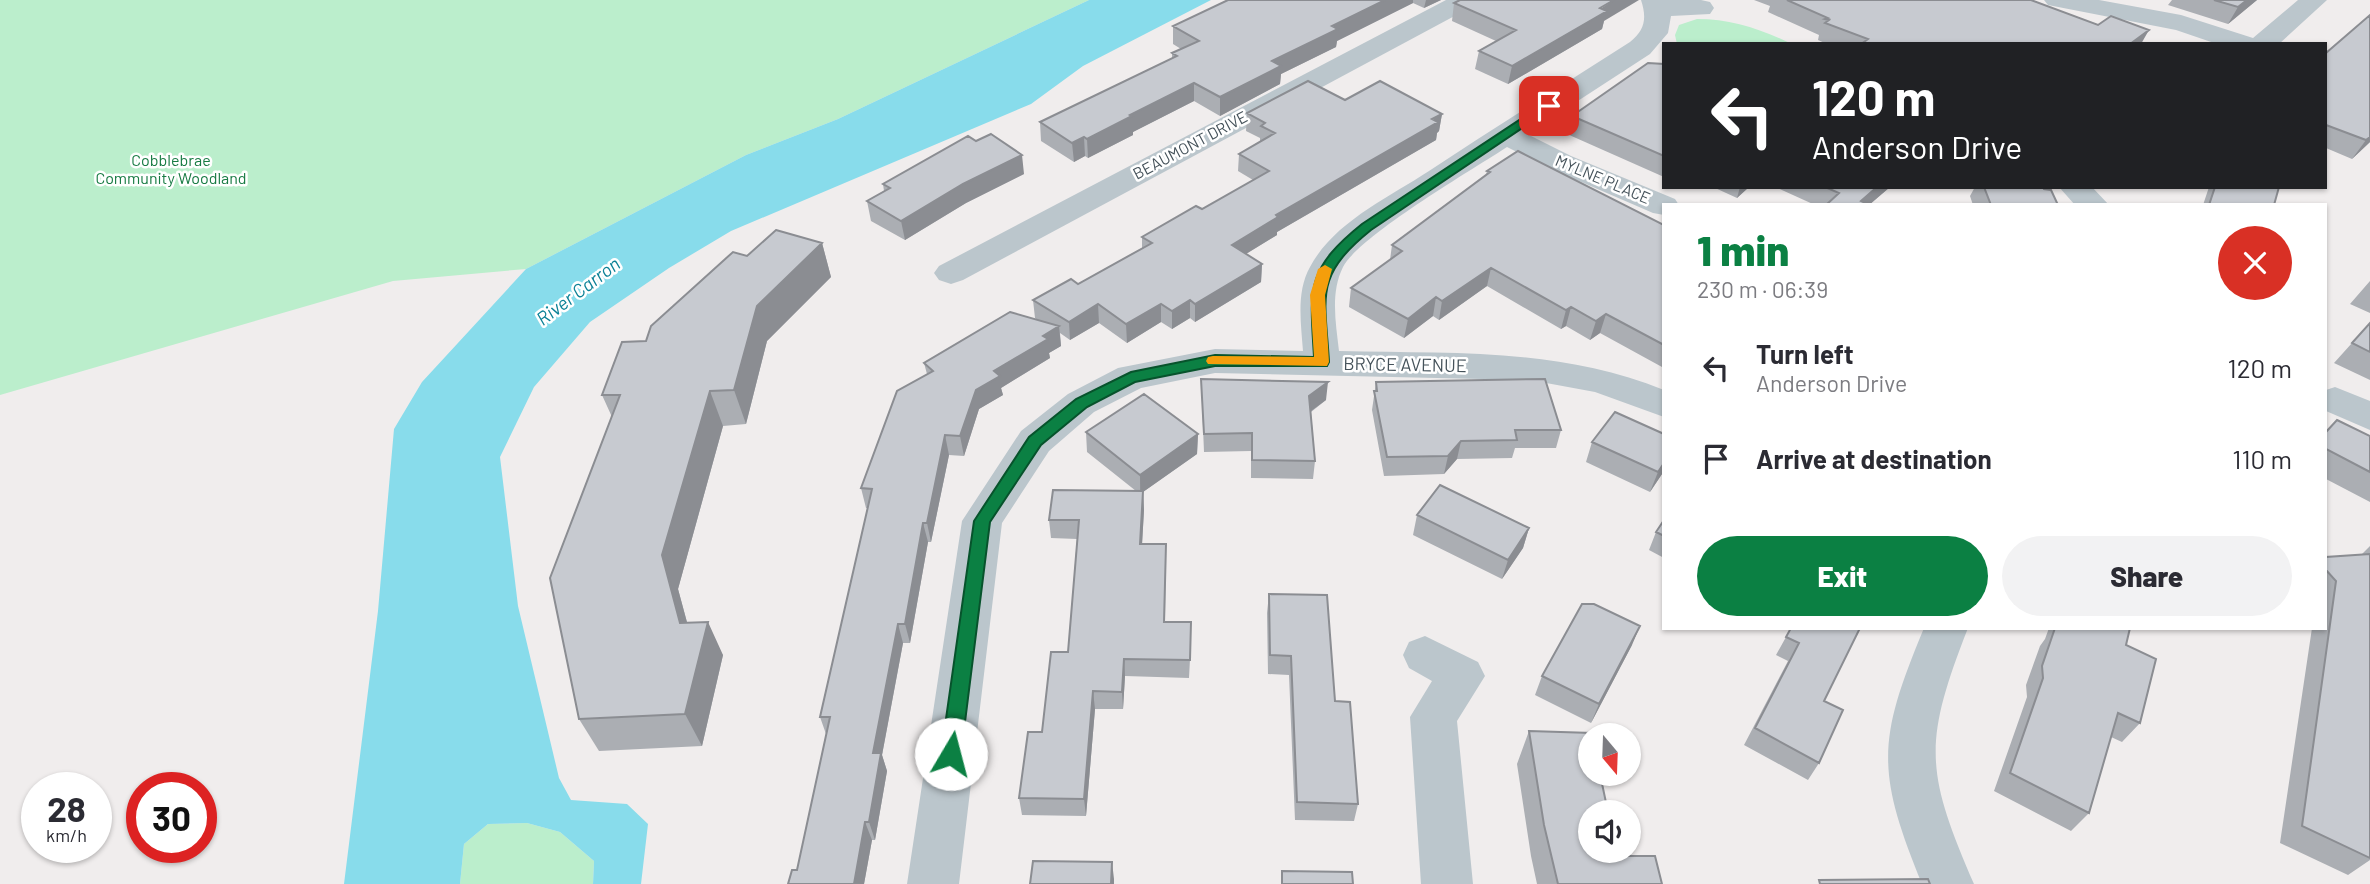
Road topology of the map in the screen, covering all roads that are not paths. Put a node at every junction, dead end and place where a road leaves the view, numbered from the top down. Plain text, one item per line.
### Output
1 (1466, 0) edge
2 (2057, 0) edge
3 (2314, 0) edge
4 (1656, 4) edge
5 (2108, 5) edge
6 (1701, 8) dead end
7 (2238, 42) edge
8 (2265, 42) edge
9 (1652, 53) edge
10 (1504, 134) junction
11 (2076, 189) edge
12 (2091, 203) edge
13 (1662, 205) edge
14 (951, 272) dead end
15 (1322, 362) junction
16 (2335, 400) dead end
17 (1662, 403) edge
18 (2370, 417) edge
19 (1945, 630) edge
20 (1424, 655) dead end
21 (933, 884) edge
22 (1447, 884) edge
23 (1948, 884) edge

1 - 14 street, BEAUMONT DRIVE
2 - 5 street
3 - 8 street
4 - 6 street
4 - 9 street
5 - 7 street
9 - 10 street
10 - 13 street, MYLNE PLACE
10 - 15 street
11 - 12 street
15 - 17 street, BRYCE AVENUE
15 - 21 street, BRYCE AVENUE
16 - 18 street
19 - 23 street
20 - 22 street

